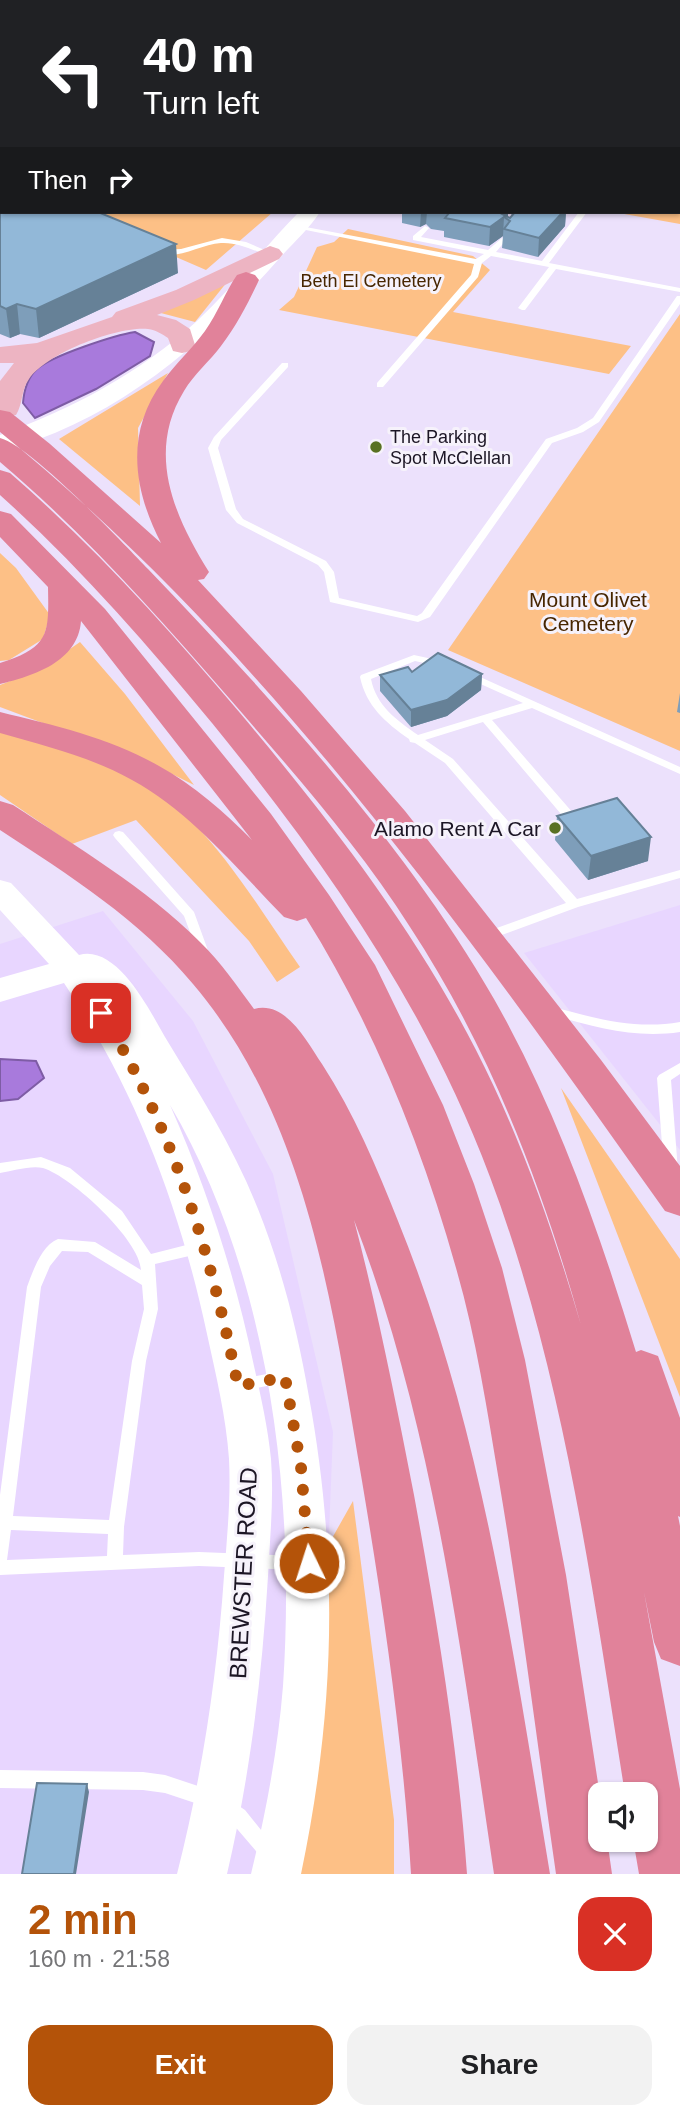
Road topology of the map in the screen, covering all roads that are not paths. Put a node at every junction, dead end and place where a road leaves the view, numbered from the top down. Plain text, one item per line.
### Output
1 (582, 214) edge
2 (303, 219) edge
3 (425, 228) dead end
4 (502, 240) dead end
5 (146, 250) edge
6 (490, 253) junction
7 (270, 254) junction
8 (478, 262) junction
9 (549, 265) junction
10 (246, 280) junction
11 (680, 290) edge
12 (680, 298) edge
13 (522, 308) dead end
14 (97, 330) junction
15 (182, 345) junction
16 (52, 347) junction
17 (0, 355) edge
18 (285, 365) dead end
19 (380, 386) dead end
20 (3, 425) edge
21 (0, 478) edge
22 (0, 520) edge
23 (64, 584) junction
24 (232, 633) junction
25 (0, 674) edge
26 (532, 704) junction
27 (485, 718) junction
28 (0, 722) edge
29 (414, 740) junction
30 (680, 771) edge
31 (0, 813) edge
32 (576, 824) edge
33 (119, 835) dead end
34 (680, 874) edge
35 (0, 891) edge
36 (574, 904) junction
37 (487, 936) junction
38 (355, 965) junction
39 (72, 969) junction
40 (211, 978) junction
41 (0, 990) edge
42 (540, 1007) junction
43 (680, 1027) edge
44 (680, 1068) edge
45 (0, 1168) edge
46 (675, 1192) edge
47 (568, 1205) junction
48 (204, 1246) junction
49 (148, 1260) junction
50 (149, 1282) junction
51 (285, 1377) junction
52 (238, 1386) junction
53 (680, 1494) edge
54 (5, 1523) junction
55 (116, 1527) junction
56 (0, 1558) edge
57 (246, 1562) junction
58 (115, 1563) junction
59 (309, 1563) junction
60 (0, 1568) edge
61 (680, 1642) edge
62 (0, 1779) edge
63 (218, 1802) junction
64 (440, 1866) edge
65 (277, 1868) edge
66 (202, 1874) edge
67 (522, 1874) edge
68 (584, 1874) edge
69 (667, 1874) edge

1 - 9 lane
2 - 7 street
2 - 8 lane
3 - 6 lane
4 - 6 lane
5 - 7 lane
6 - 8 lane
6 - 9 lane
7 - 10 street
7 - 14 main road
8 - 19 lane
9 - 11 lane
9 - 13 lane
10 - 15 street
10 - 24 highway
12 - 18 lane
14 - 15 main road
14 - 16 main road
15 - 20 street
16 - 17 main road
16 - 20 main road
20 - 24 highway
20 - 47 highway
21 - 69 highway
22 - 23 highway
23 - 25 highway
23 - 38 highway
24 - 37 highway
26 - 27 lane
26 - 29 lane
26 - 30 lane
27 - 29 lane
27 - 32 lane
28 - 38 highway
29 - 36 lane
31 - 40 highway
33 - 40 lane
34 - 36 lane
35 - 39 street, BREWSTER ROAD
36 - 37 lane
37 - 42 highway
38 - 68 highway
39 - 41 street
39 - 48 street, BREWSTER ROAD
39 - 51 street
40 - 64 highway
40 - 67 highway
42 - 43 lane
42 - 46 highway
44 - 46 lane
45 - 49 lane
47 - 53 highway
47 - 61 highway
48 - 49 lane
48 - 52 street, BREWSTER ROAD
49 - 50 lane
50 - 54 lane
50 - 55 lane
51 - 52 lane
51 - 59 street
52 - 57 street, BREWSTER ROAD
54 - 55 lane
54 - 56 lane
55 - 58 lane
57 - 58 lane
57 - 59 lane
57 - 63 street, BREWSTER ROAD
58 - 60 lane
59 - 65 street
62 - 63 lane
63 - 65 lane
63 - 66 street, BREWSTER ROAD

